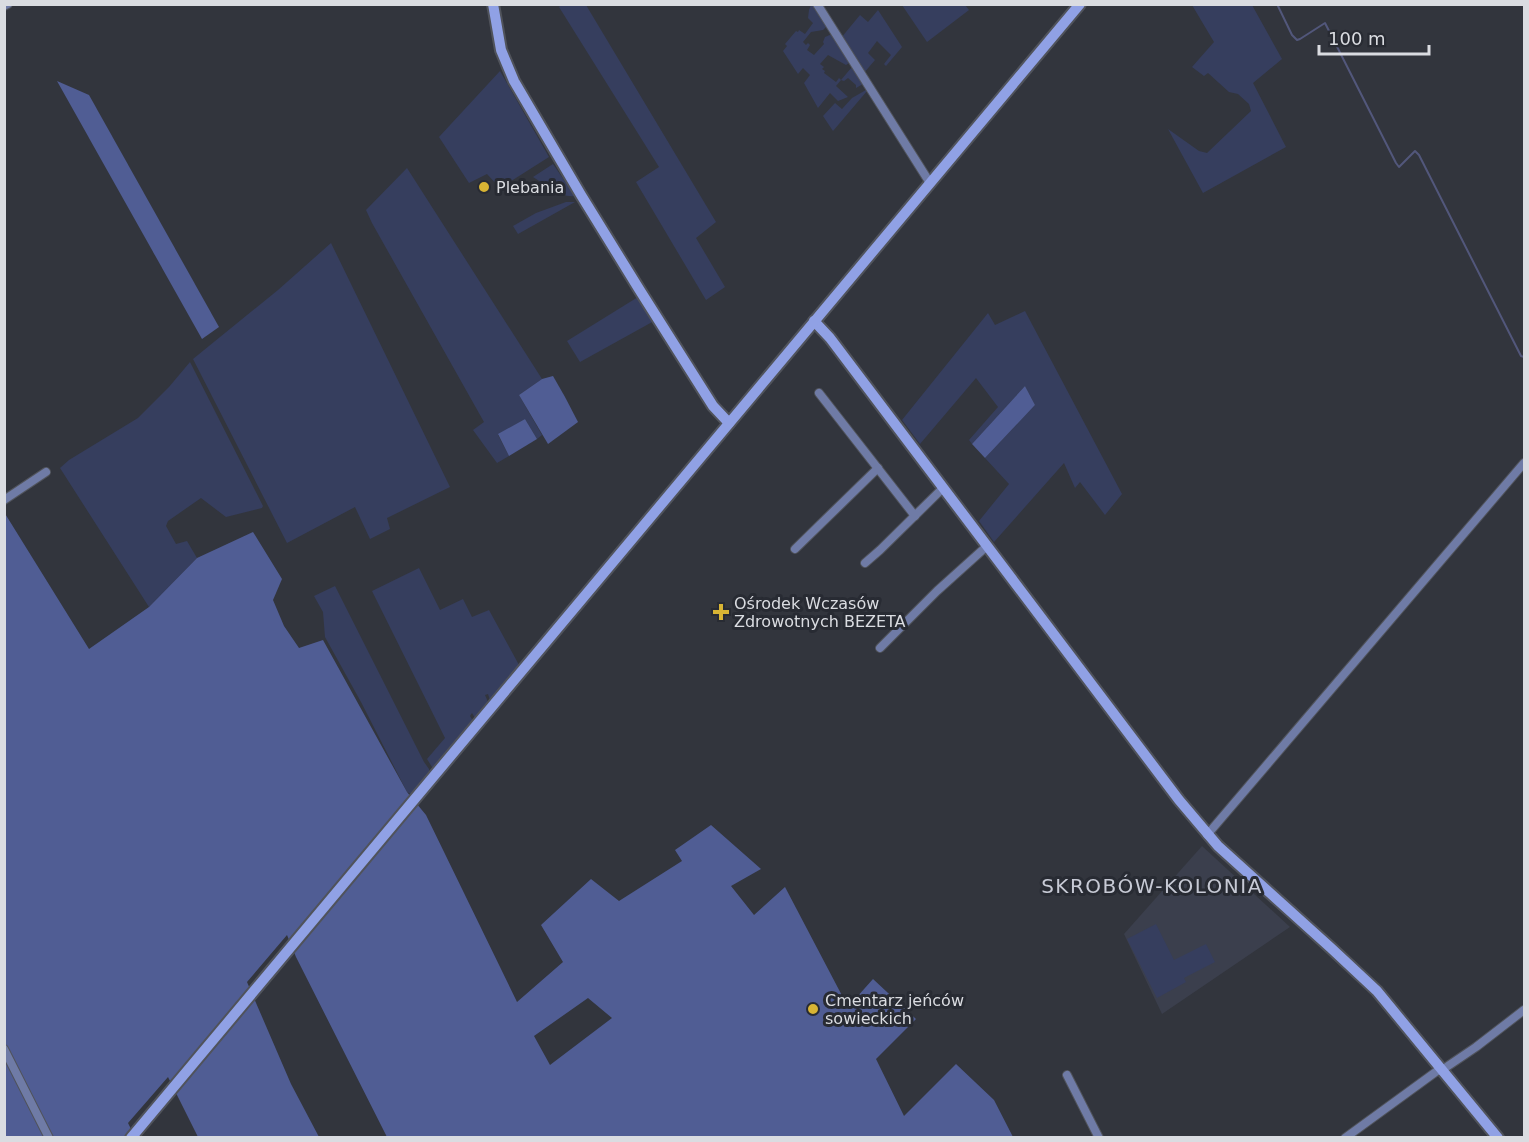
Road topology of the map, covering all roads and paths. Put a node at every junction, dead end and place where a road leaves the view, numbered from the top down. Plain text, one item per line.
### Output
1 (493, 4) edge
2 (818, 4) edge
3 (1080, 4) edge
4 (930, 183) junction
5 (814, 321) junction
6 (819, 393) dead end
7 (729, 423) junction
8 (1524, 463) edge
9 (878, 468) junction
10 (46, 472) dead end
11 (943, 488) junction
12 (4, 500) edge
13 (915, 516) junction
14 (987, 546) junction
15 (795, 549) dead end
16 (864, 563) dead end
17 (880, 648) dead end
18 (1207, 835) junction
19 (1524, 1010) edge
20 (4, 1049) edge
21 (1443, 1070) junction
22 (1067, 1075) dead end
23 (49, 1137) edge
24 (131, 1137) edge
25 (1099, 1137) edge
26 (1345, 1137) edge
27 (1498, 1137) edge

1 - 7 street
2 - 4 street
3 - 4 street
4 - 5 street
5 - 7 street
5 - 11 street
6 - 9 street
7 - 24 street
8 - 18 street
9 - 13 street
9 - 15 street
10 - 12 street
11 - 13 street
11 - 14 street
13 - 16 street
14 - 17 street
14 - 18 street
18 - 21 street
19 - 21 street
20 - 23 street
21 - 26 street
21 - 27 street
22 - 25 street

